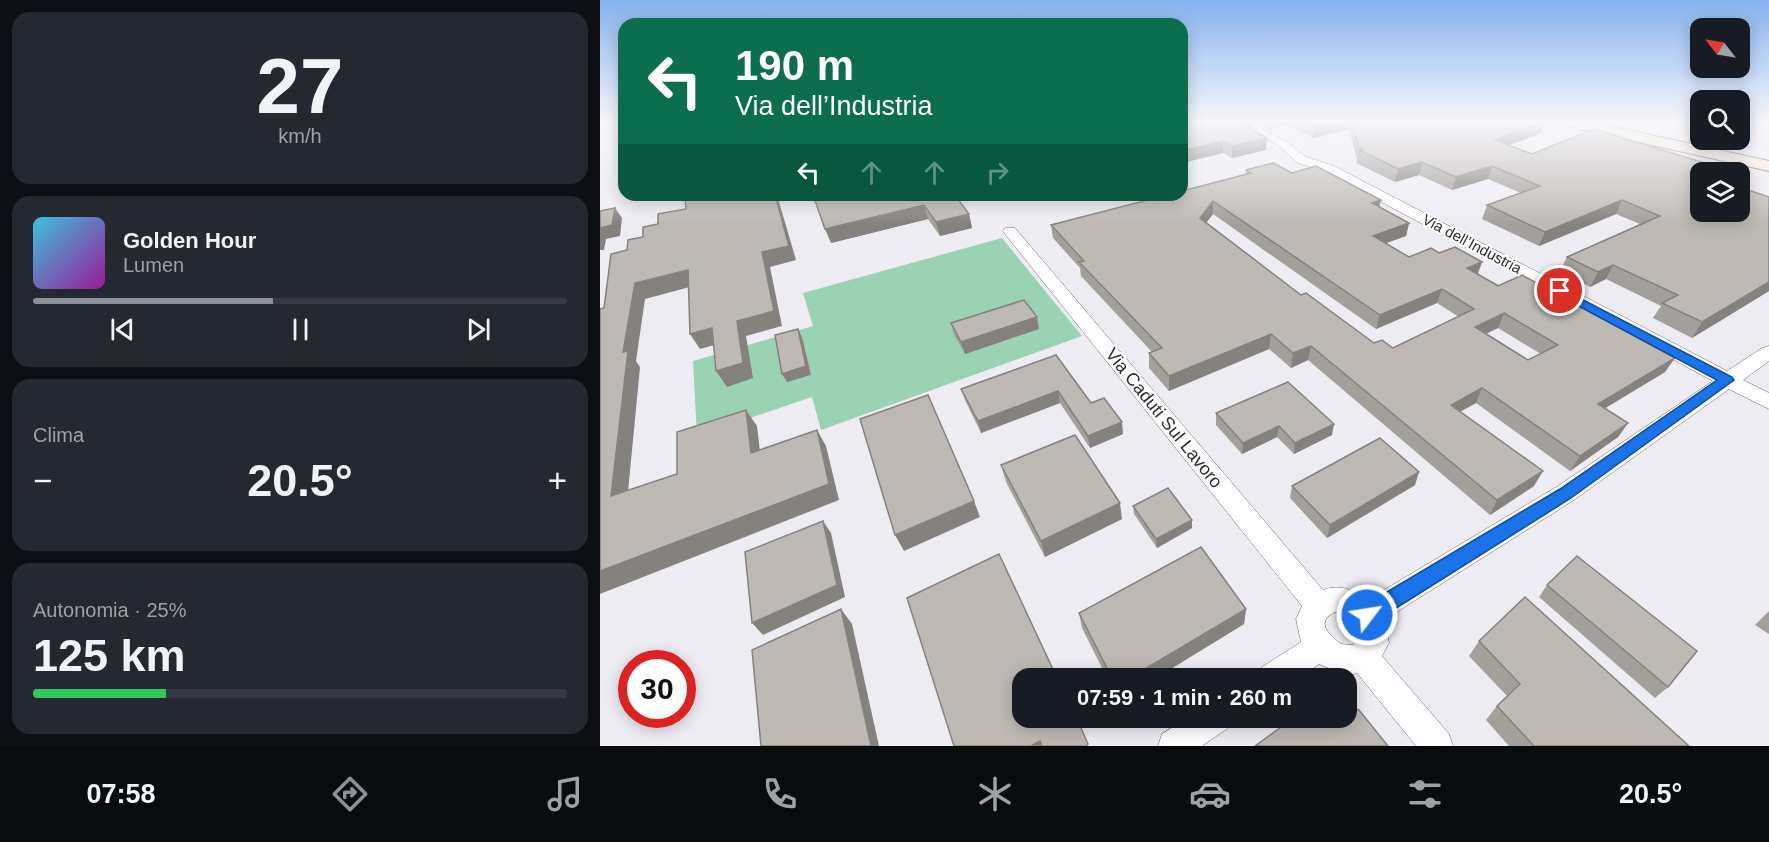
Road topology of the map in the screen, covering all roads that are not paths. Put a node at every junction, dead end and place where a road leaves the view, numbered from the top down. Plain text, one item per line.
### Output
1 (1297, 156) edge
2 (1723, 156) edge
3 (1769, 166) edge
4 (1010, 231) dead end
5 (1769, 352) edge
6 (1727, 380) junction
7 (1769, 402) edge
8 (1318, 605) junction
9 (1367, 615) junction
10 (1319, 647) junction
11 (1363, 657) junction
12 (1288, 668) edge
13 (1200, 728) edge
14 (1174, 746) edge
15 (1437, 746) edge

1 - 6 street, Via dell’Industria
2 - 3 street
4 - 8 street, Via Caduti Sul Lavoro
5 - 6 street
6 - 7 street, Via dell’Industria
6 - 9 street
8 - 9 street
8 - 10 street
9 - 11 street
10 - 11 street
10 - 12 street
11 - 15 street
13 - 14 street

